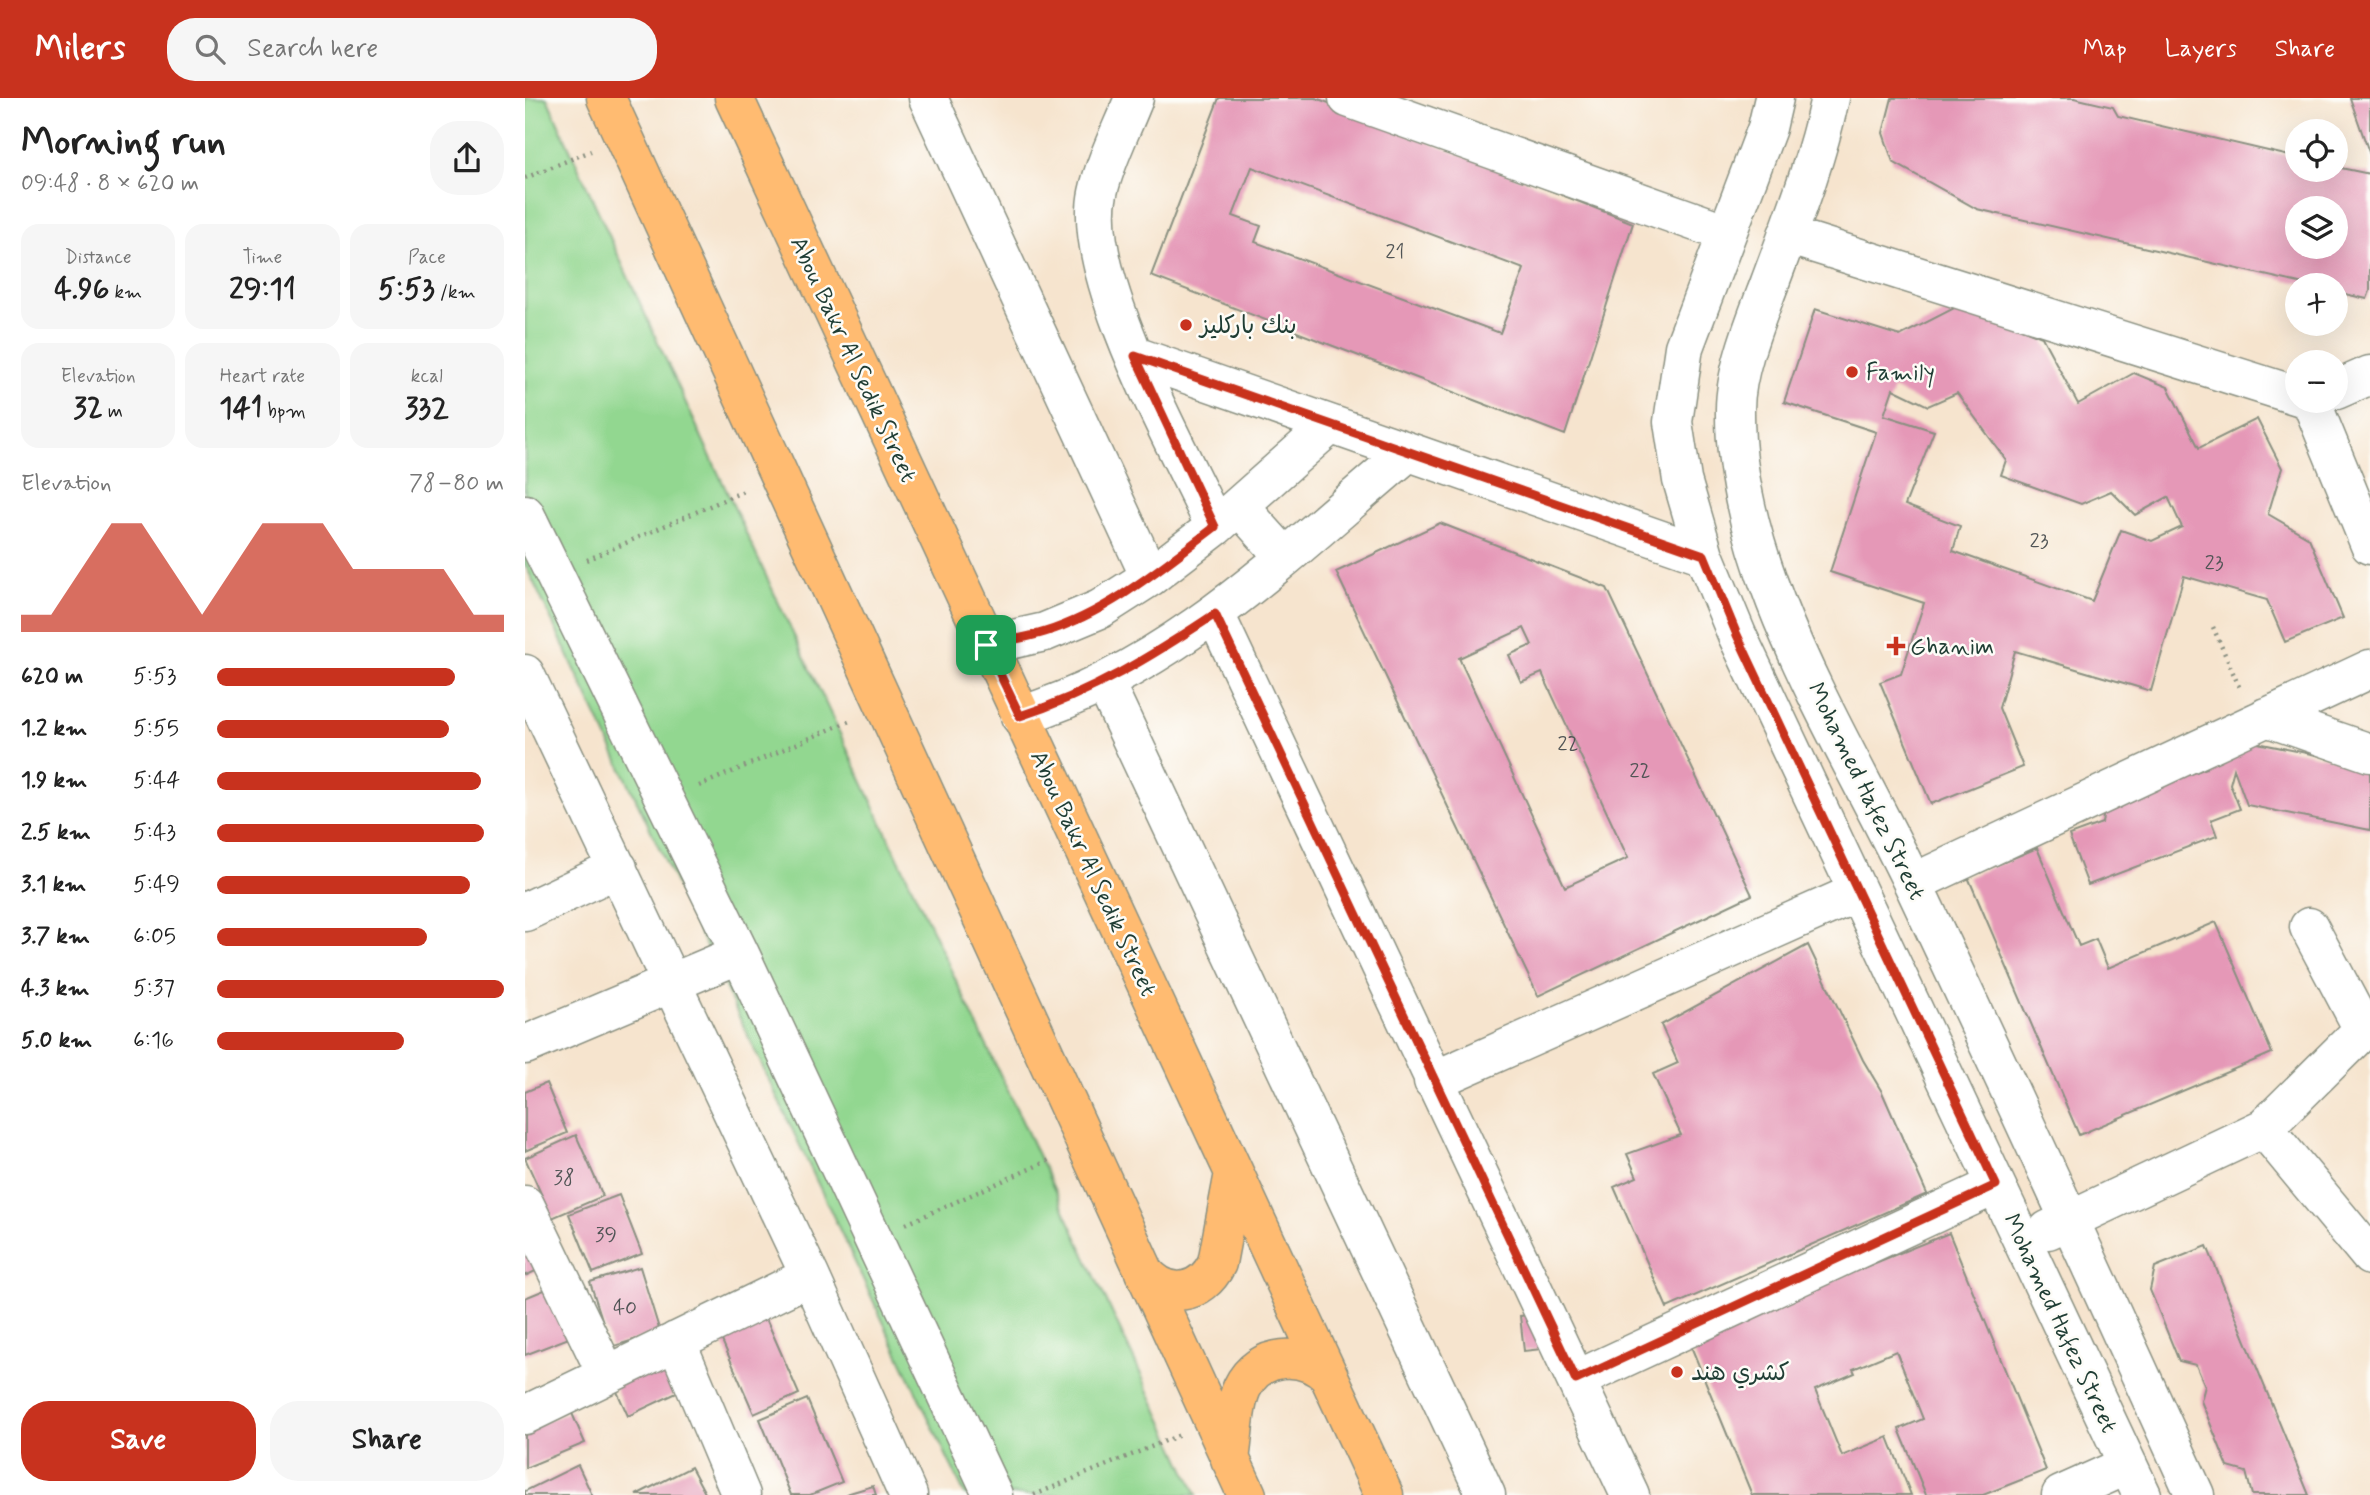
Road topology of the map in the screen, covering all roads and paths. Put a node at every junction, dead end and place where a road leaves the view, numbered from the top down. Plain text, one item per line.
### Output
1 (606, 98) edge
2 (734, 98) edge
3 (929, 98) edge
4 (1134, 98) edge
5 (1348, 98) edge
6 (1774, 98) edge
7 (1830, 98) edge
8 (624, 137) junction
9 (525, 178) edge
10 (1727, 233) junction
11 (1787, 235) junction
12 (1135, 356) junction
13 (2370, 375) edge
14 (2348, 385) edge
15 (2285, 392) edge
16 (2316, 413) edge
17 (1330, 425) junction
18 (1408, 452) junction
19 (779, 476) junction
20 (525, 514) edge
21 (1227, 516) junction
22 (2370, 545) edge
23 (1704, 555) junction
24 (1284, 556) junction
25 (554, 575) junction
26 (1150, 577) junction
27 (1215, 614) junction
28 (2213, 627) dead end
29 (986, 645) junction
30 (2370, 669) edge
31 (526, 680) edge
32 (1105, 683) junction
33 (884, 706) junction
34 (1020, 716) junction
35 (2260, 720) junction
36 (2370, 753) edge
37 (664, 801) junction
38 (618, 868) junction
39 (1913, 883) junction
40 (1858, 892) junction
41 (525, 912) edge
42 (2309, 927) dead end
43 (740, 954) junction
44 (672, 983) junction
45 (2366, 1026) edge
46 (525, 1045) edge
47 (1433, 1082) junction
48 (2263, 1128) junction
49 (1085, 1145) junction
50 (1234, 1173) junction
51 (1996, 1185) junction
52 (525, 1205) edge
53 (2070, 1219) junction
54 (873, 1239) junction
55 (2024, 1241) junction
56 (2370, 1256) edge
57 (1144, 1272) junction
58 (810, 1276) junction
59 (676, 1341) junction
60 (607, 1375) junction
61 (1329, 1376) junction
62 (1576, 1380) junction
63 (525, 1415) edge
64 (1213, 1421) junction
65 (1230, 1459) junction
66 (2135, 1480) edge
67 (741, 1495) edge
68 (908, 1495) edge
69 (993, 1495) edge
70 (1034, 1495) edge
71 (1248, 1495) edge
72 (1384, 1495) edge
73 (1486, 1495) edge
74 (1630, 1495) edge
75 (2061, 1495) edge
76 (2195, 1495) edge

1 - 8 main road
2 - 29 main road, Abou Bakr Al Sedik Street
3 - 26 street
4 - 12 street
5 - 10 street
6 - 10 street, Mohamed Hafez Street
7 - 11 street, Mohamed Hafez Street
8 - 9 path
8 - 19 main road
10 - 23 street, Mohamed Hafez Street
11 - 15 street
11 - 39 street, Mohamed Hafez Street
12 - 17 street
12 - 21 street
13 - 14 street
16 - 22 street
17 - 18 street
17 - 21 street
18 - 23 street
18 - 24 street
19 - 25 path
19 - 33 main road
20 - 25 street
21 - 24 street
21 - 26 street
23 - 40 street, Mohamed Hafez Street
24 - 27 street
25 - 37 street
26 - 29 street
27 - 32 street
27 - 47 street
28 - 35 path
29 - 34 main road, Abou Bakr Al Sedik Street
30 - 35 street
31 - 38 street
32 - 34 street
32 - 73 street
33 - 37 path
33 - 49 main road
34 - 50 main road, Abou Bakr Al Sedik Street
35 - 36 street
35 - 39 street
37 - 43 street
38 - 41 street
38 - 44 street
39 - 53 street, Mohamed Hafez Street
40 - 47 street
40 - 51 street, Mohamed Hafez Street
42 - 45 street
43 - 44 street
43 - 54 street
44 - 46 street
44 - 58 street
45 - 48 street
47 - 62 street
48 - 53 street
48 - 56 street
49 - 54 path
49 - 57 main road
50 - 57 main road
50 - 61 main road, Abou Bakr Al Sedik Street
51 - 55 street, Mohamed Hafez Street
51 - 62 street
52 - 60 street
53 - 55 street
53 - 76 street, Mohamed Hafez Street
54 - 69 street
55 - 66 street, Mohamed Hafez Street
57 - 64 main road
58 - 59 street
58 - 68 street
59 - 60 street
59 - 67 street
60 - 63 street
61 - 65 main road
61 - 72 main road, Abou Bakr Al Sedik Street
62 - 74 street
64 - 65 main road
64 - 70 path
65 - 71 main road
66 - 75 street

